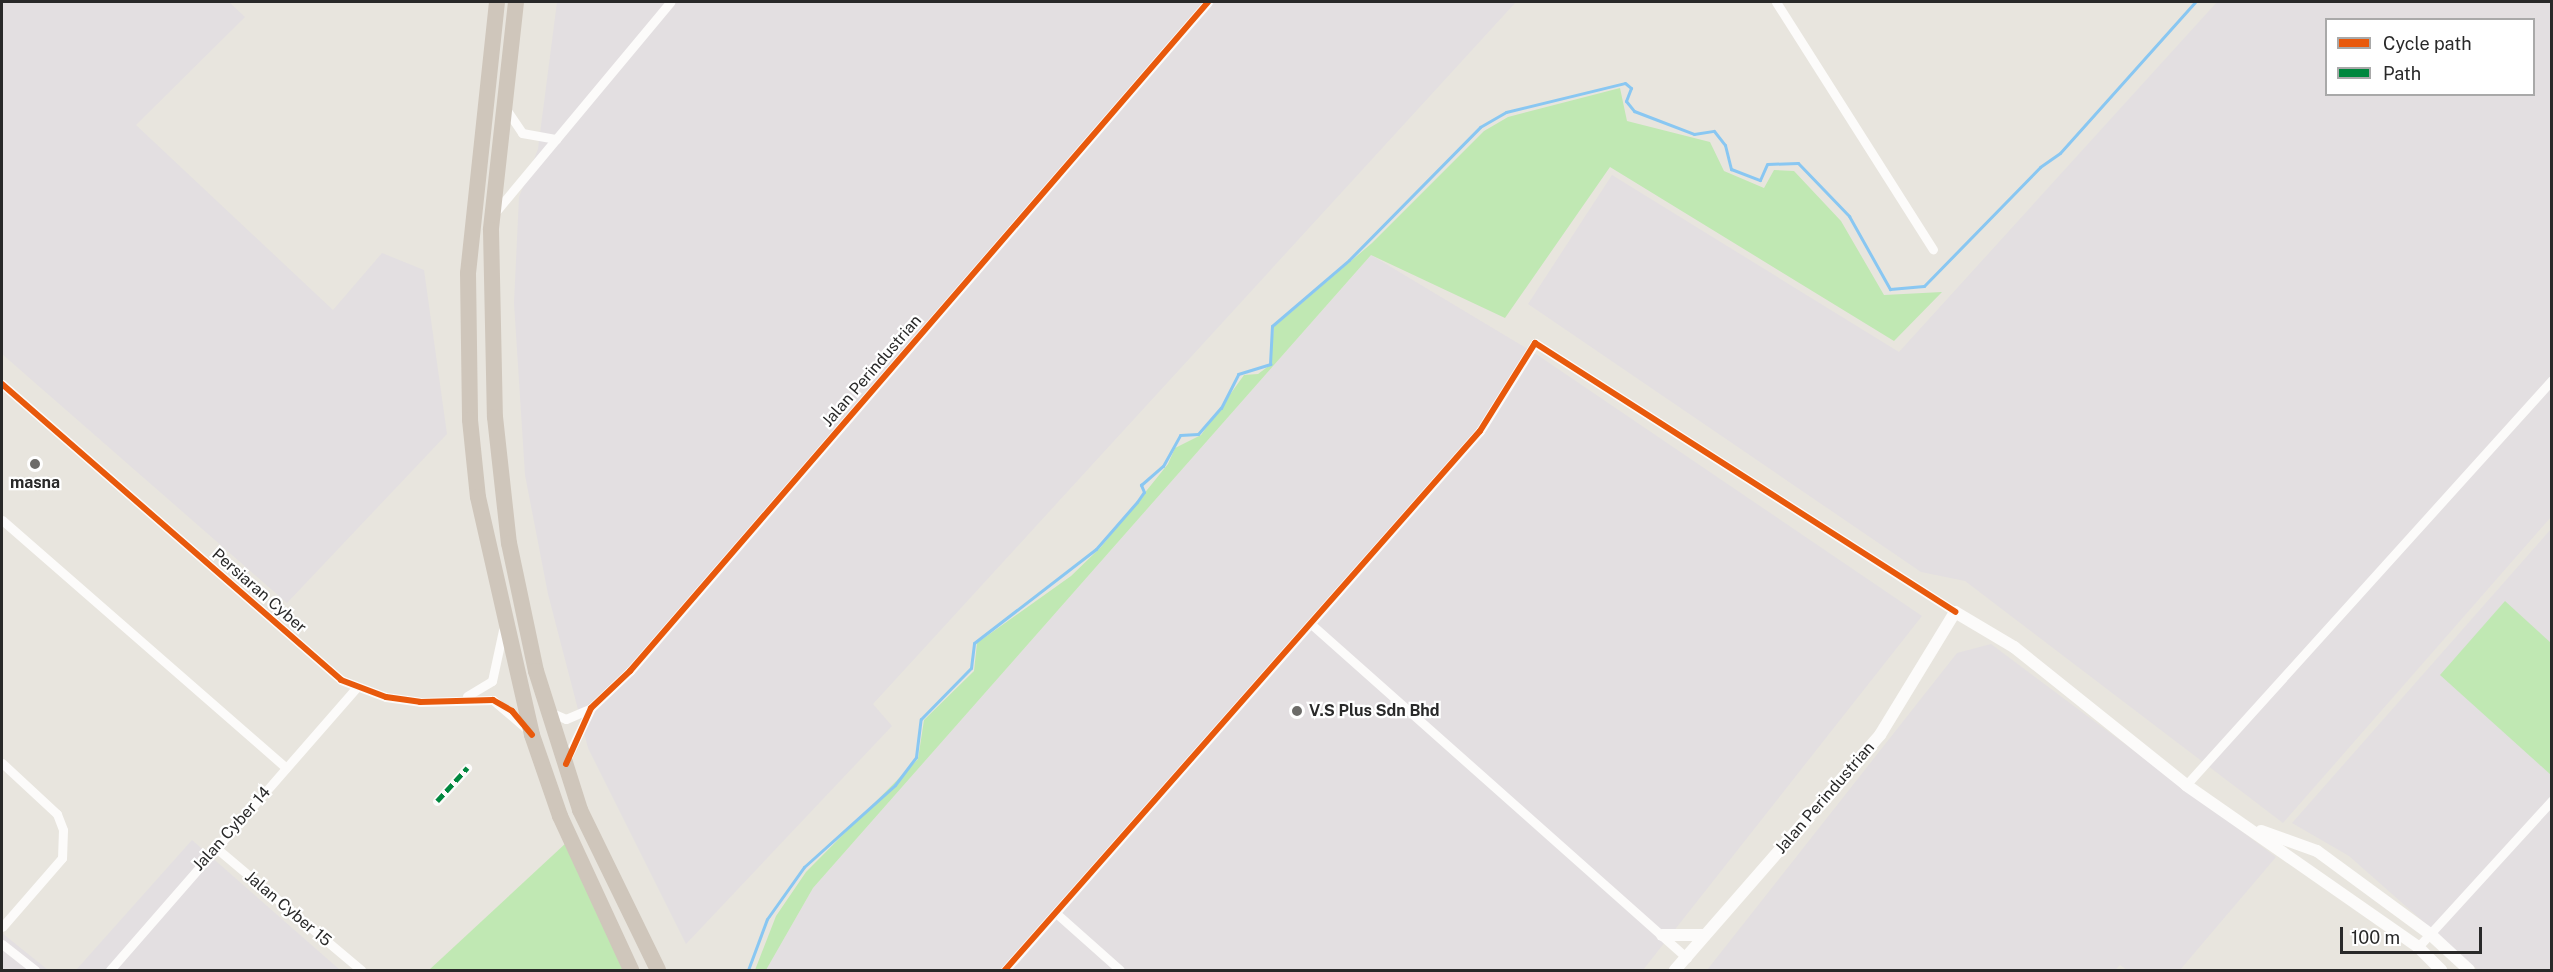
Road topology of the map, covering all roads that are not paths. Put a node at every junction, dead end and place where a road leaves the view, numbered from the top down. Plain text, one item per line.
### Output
1 (497, 2) edge
2 (516, 2) edge
3 (670, 2) edge
4 (1208, 2) edge
5 (1776, 2) edge
6 (501, 100) junction
7 (556, 139) junction
8 (491, 230) junction
9 (1933, 249) dead end
10 (2552, 380) edge
11 (2, 384) edge
12 (2, 520) edge
13 (1955, 612) junction
14 (503, 624) junction
15 (1311, 624) junction
16 (355, 688) junction
17 (465, 697) junction
18 (591, 708) junction
19 (549, 711) junction
20 (532, 735) junction
21 (2, 763) edge
22 (566, 764) junction
23 (286, 768) junction
24 (467, 768) dead end
25 (2186, 785) junction
26 (2552, 800) edge
27 (437, 801) dead end
28 (2254, 829) junction
29 (215, 847) junction
30 (1057, 914) junction
31 (2, 927) edge
32 (2430, 934) junction
33 (1662, 935) junction
34 (1705, 935) junction
35 (2, 944) edge
36 (2418, 947) junction
37 (1687, 957) junction
38 (35, 970) edge
39 (110, 970) edge
40 (361, 970) edge
41 (631, 970) edge
42 (658, 970) edge
43 (1005, 970) edge
44 (1120, 970) edge
45 (1675, 970) edge
46 (2441, 970) edge
47 (2469, 970) edge

1 - 14 highway
2 - 6 highway
3 - 7 street
4 - 18 street, Jalan Perindustrian
5 - 9 street
6 - 7 street
6 - 8 highway
7 - 8 street
8 - 19 highway
10 - 25 street
11 - 16 street, Persiaran Cyber
12 - 23 street
13 - 15 street
13 - 25 main road
13 - 34 main road, Jalan Perindustrian
14 - 17 street, Persiaran Cyber
14 - 20 highway
15 - 30 street
15 - 33 street
16 - 17 street, Persiaran Cyber
16 - 23 street, Jalan Cyber 14
17 - 20 street, Persiaran Cyber
18 - 19 street
18 - 22 street, Jalan Perindustrian
19 - 22 highway
20 - 41 highway
21 - 31 street
22 - 42 highway
23 - 29 street, Jalan Cyber 14
24 - 27 street
25 - 28 main road
26 - 32 street
28 - 32 main road
28 - 36 main road
29 - 39 street, Jalan Cyber 14
29 - 40 street, Jalan Cyber 15
30 - 43 street
30 - 44 street
32 - 36 street
32 - 47 main road
33 - 34 main road
33 - 37 street
34 - 37 main road, Jalan Perindustrian
35 - 38 street
36 - 46 main road
37 - 45 main road, Jalan Perindustrian

